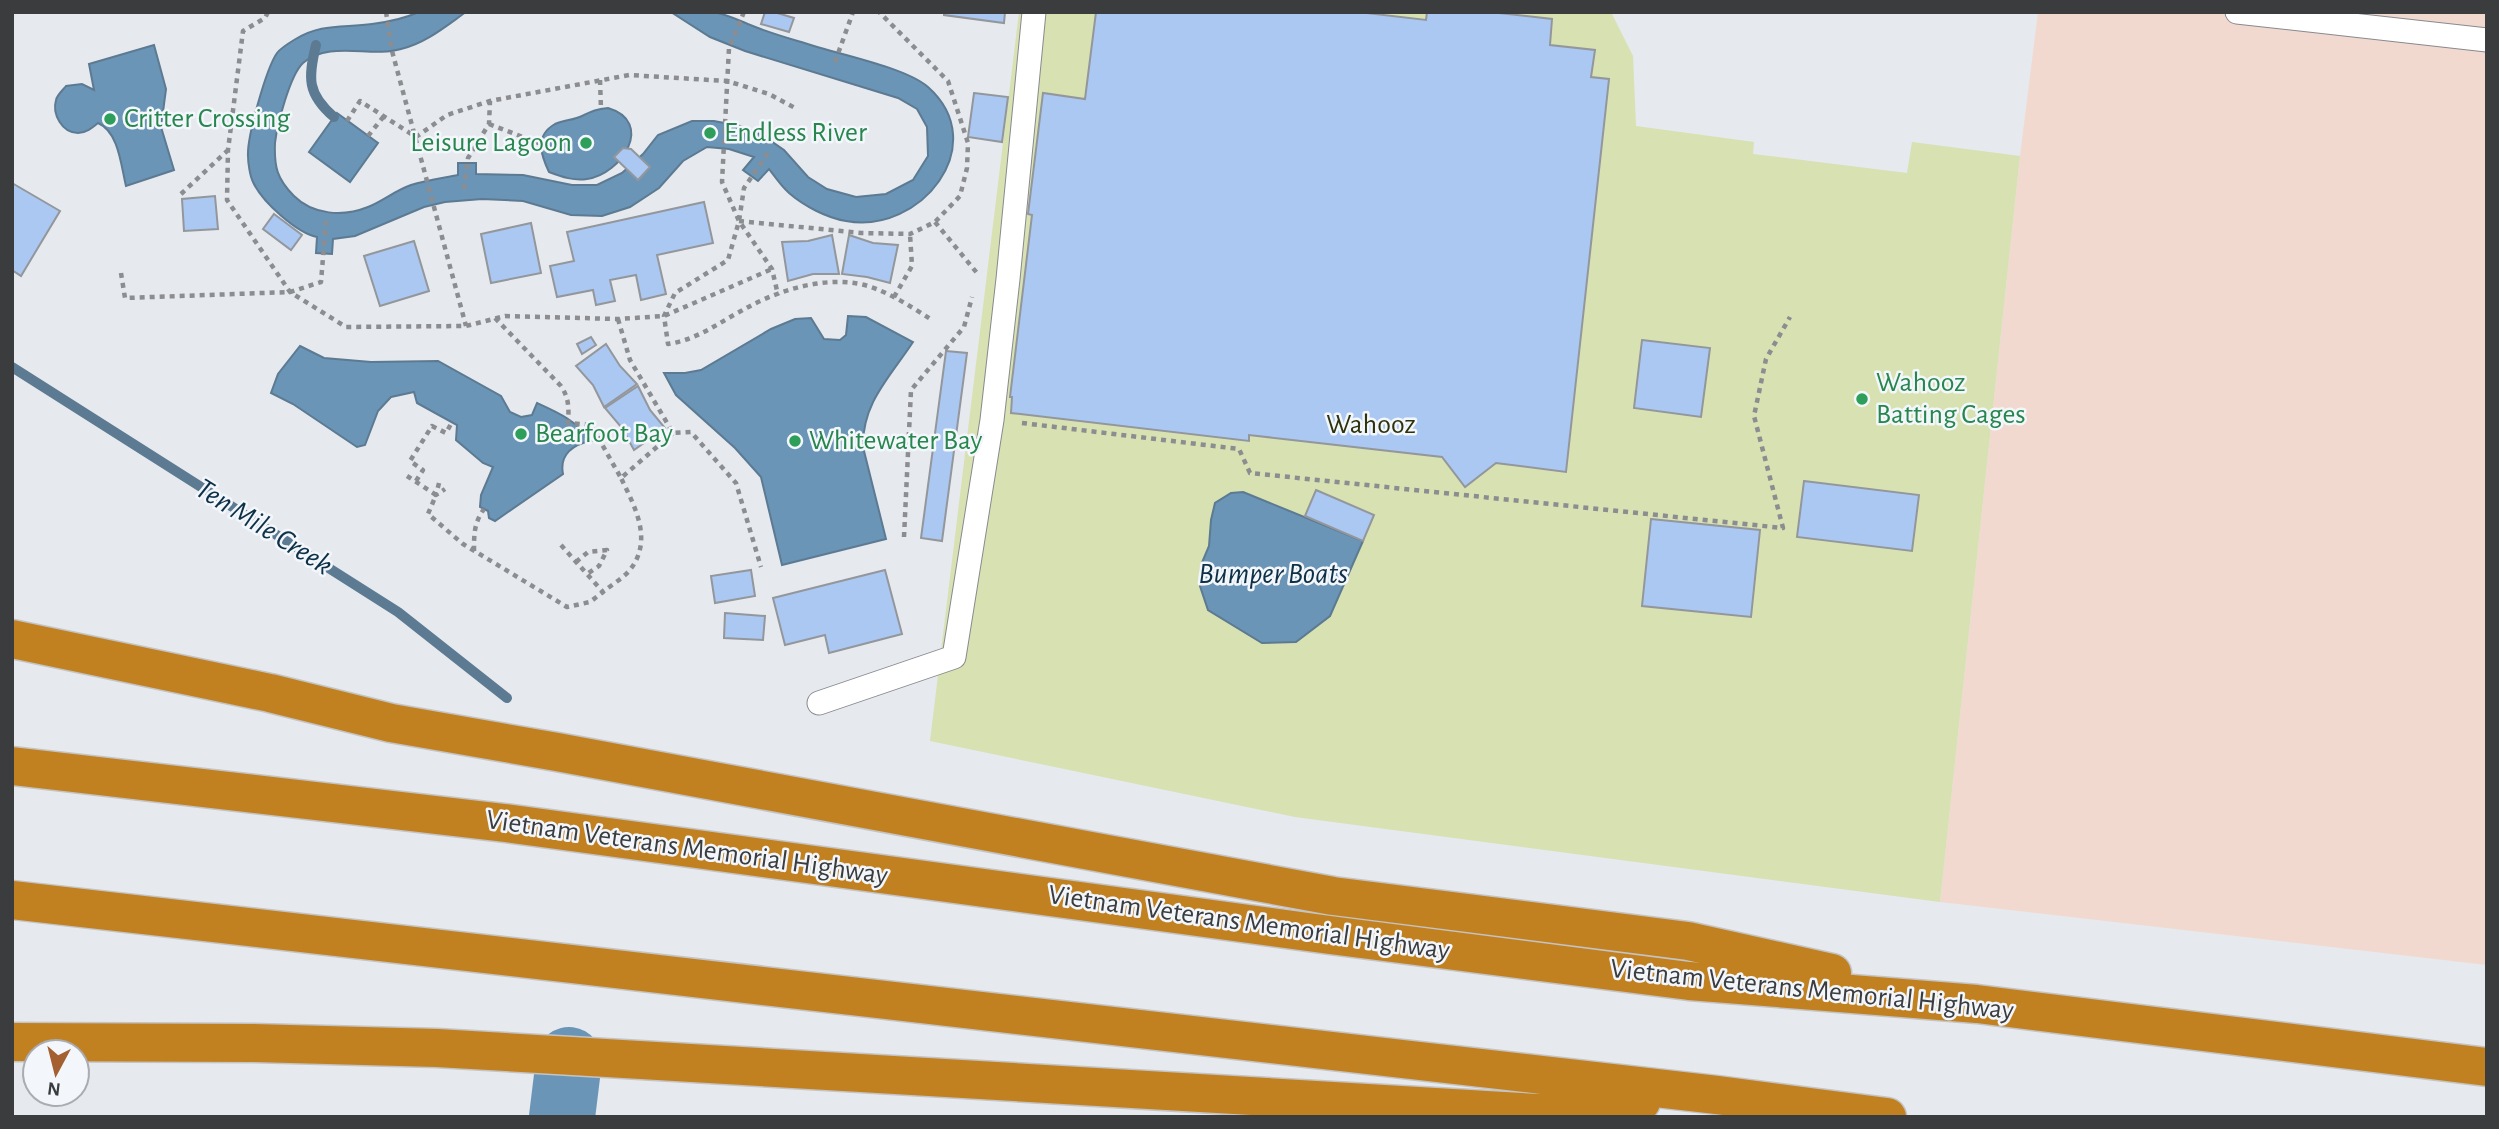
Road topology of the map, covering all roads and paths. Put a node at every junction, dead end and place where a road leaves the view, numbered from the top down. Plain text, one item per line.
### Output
1 (268, 12) edge
2 (744, 12) edge
3 (853, 12) edge
4 (879, 12) edge
5 (1034, 12) edge
6 (2237, 12) edge
7 (387, 15) edge
8 (2487, 40) edge
9 (835, 62) dead end
10 (600, 80) junction
11 (727, 81) junction
12 (490, 101) junction
13 (601, 109) dead end
14 (797, 109) dead end
15 (384, 116) junction
16 (346, 121) dead end
17 (489, 124) junction
18 (368, 136) dead end
19 (416, 137) junction
20 (541, 144) dead end
21 (228, 150) junction
22 (768, 153) dead end
23 (464, 189) dead end
24 (181, 194) dead end
25 (739, 221) junction
26 (326, 222) dead end
27 (935, 222) junction
28 (910, 234) junction
29 (772, 269) junction
30 (121, 273) dead end
31 (979, 275) dead end
32 (975, 288) dead end
33 (290, 292) junction
34 (778, 295) junction
35 (894, 297) junction
36 (664, 316) junction
37 (1790, 317) dead end
38 (495, 318) junction
39 (618, 319) junction
40 (932, 320) dead end
41 (466, 326) junction
42 (452, 422) dead end
43 (1022, 423) dead end
44 (673, 433) junction
45 (407, 476) dead end
46 (621, 478) junction
47 (416, 481) junction
48 (439, 483) dead end
49 (445, 489) dead end
50 (436, 495) junction
51 (484, 509) dead end
52 (904, 537) dead end
53 (561, 545) dead end
54 (474, 551) junction
55 (576, 562) junction
56 (761, 567) dead end
57 (587, 574) junction
58 (603, 592) junction
59 (12, 639) edge
60 (819, 703) dead end
61 (12, 766) edge
62 (12, 900) edge
63 (1977, 1004) junction
64 (12, 1042) edge
65 (2487, 1067) edge
66 (1717, 1095) junction
67 (1887, 1117) edge

1 - 21 path
2 - 11 path
3 - 9 path
4 - 27 path
5 - 60 lane
6 - 8 lane
7 - 19 path
10 - 11 path
10 - 12 path
10 - 13 path
11 - 14 path
11 - 25 path
12 - 17 path
12 - 19 path
15 - 16 path
15 - 18 path
15 - 19 path
17 - 20 path
17 - 23 path
19 - 41 path
21 - 24 path
21 - 33 path
22 - 25 path
25 - 28 path
25 - 29 path
25 - 36 path
26 - 33 path
27 - 28 path
27 - 31 path
28 - 35 path
29 - 34 path
29 - 36 path
30 - 33 path
32 - 52 path
33 - 41 path
34 - 35 path
34 - 36 path
35 - 40 path
36 - 39 path
37 - 43 path
38 - 39 path
38 - 41 path
38 - 46 path
39 - 44 path
42 - 47 path
44 - 46 path
44 - 56 path
45 - 47 path
46 - 58 path
47 - 50 path
48 - 50 path
49 - 50 path
50 - 54 path
51 - 54 path
53 - 55 path
54 - 58 path
55 - 57 path
55 - 57 path
57 - 58 path
59 - 63 highway
61 - 63 highway, Vietnam Veterans Memorial Highway
62 - 66 highway
63 - 65 highway, Vietnam Veterans Memorial Highway
64 - 66 highway
66 - 67 highway

